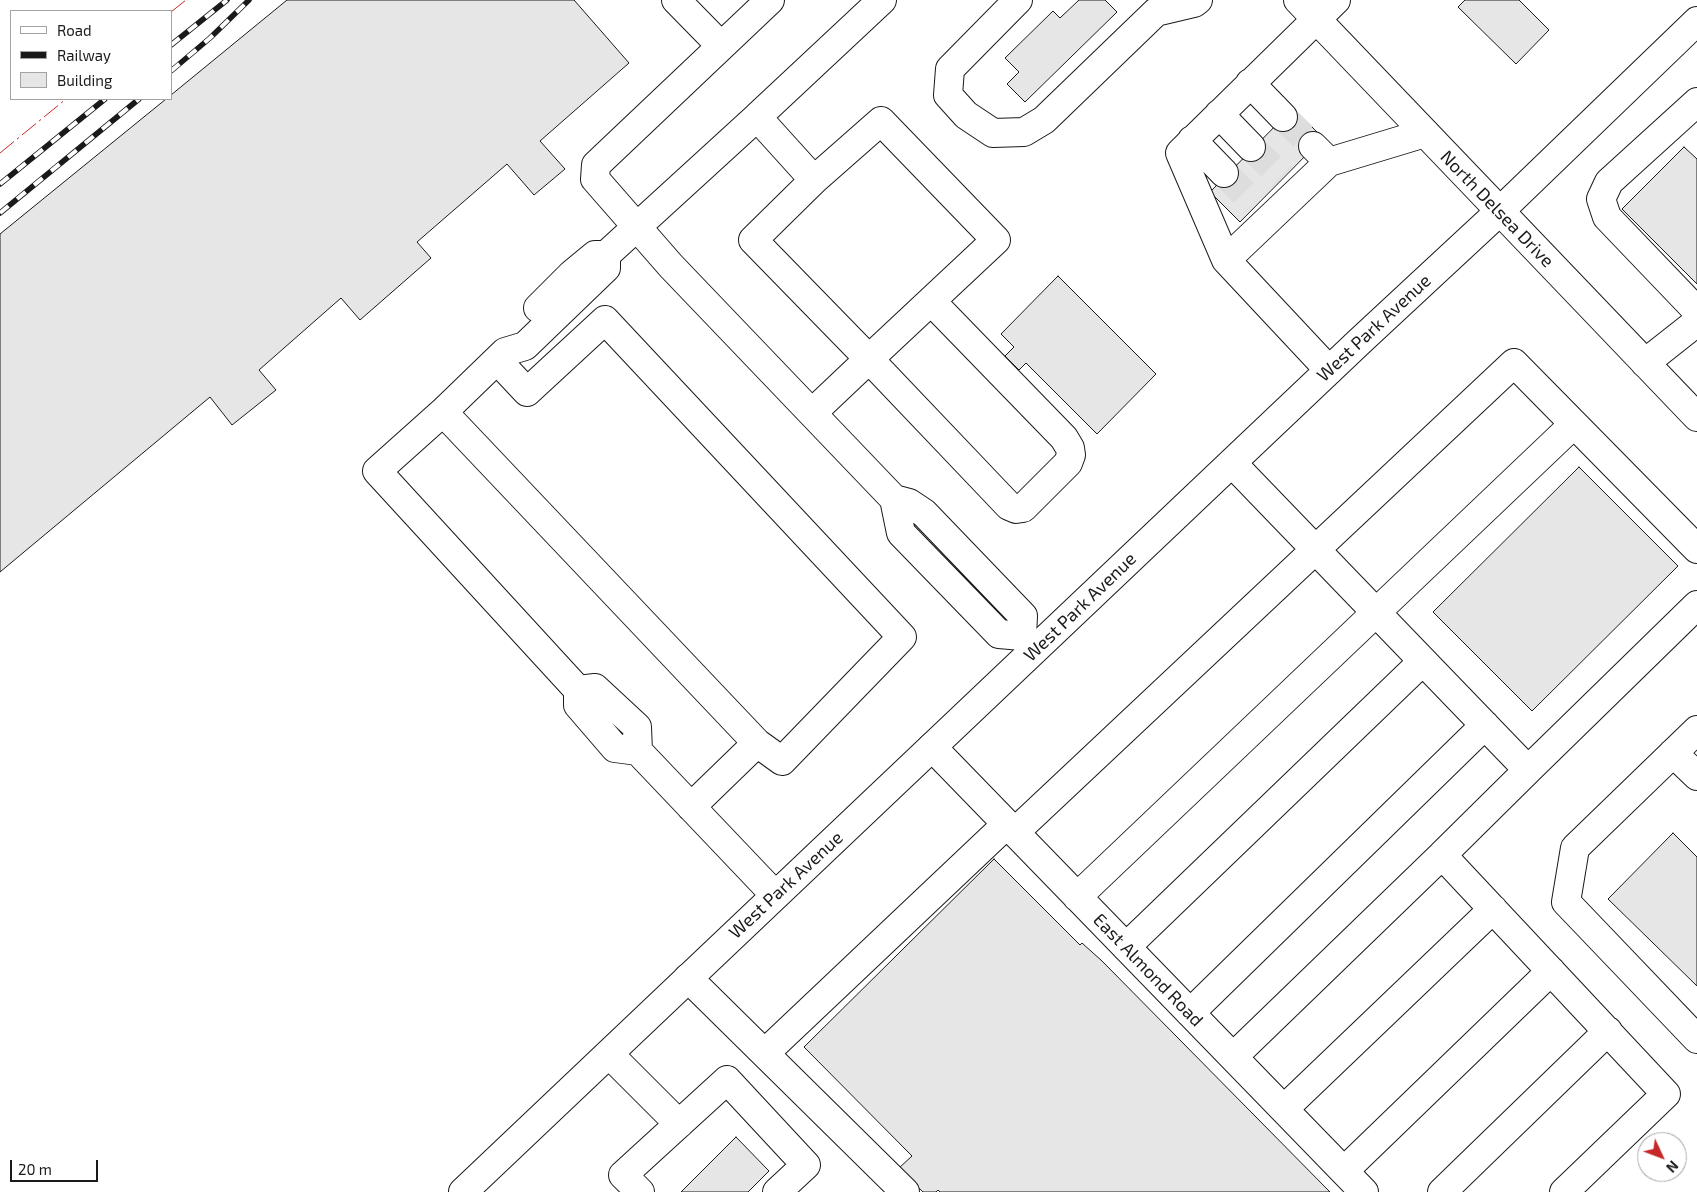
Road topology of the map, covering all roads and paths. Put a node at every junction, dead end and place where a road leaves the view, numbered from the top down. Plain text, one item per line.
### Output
1 (770, 0) edge
2 (882, 0) edge
3 (1018, 0) edge
4 (1336, 0) edge
5 (1185, 2) edge
6 (686, 3) edge
7 (1307, 9) edge
8 (1693, 33) edge
9 (721, 46) junction
10 (1250, 83) junction
11 (1697, 102) edge
12 (1219, 114) junction
13 (757, 117) junction
14 (1283, 117) tunnel mouth
15 (1425, 133) junction
16 (1192, 140) junction
17 (1251, 146) tunnel mouth
18 (1224, 173) tunnel mouth
19 (814, 180) junction
20 (1500, 211) junction
21 (636, 226) junction
22 (1226, 260) junction
23 (931, 301) junction
24 (1697, 311) edge
25 (1697, 322) edge
26 (501, 356) junction
27 (869, 359) junction
28 (1644, 362) junction
29 (1330, 370) junction
30 (443, 412) junction
31 (812, 413) junction
32 (1697, 417) edge
33 (1574, 424) junction
34 (1232, 463) junction
35 (1697, 549) edge
36 (1316, 550) junction
37 (1697, 605) edge
38 (1376, 612) junction
39 (1028, 644) junction
40 (1423, 661) junction
41 (1485, 724) junction
42 (1697, 730) edge
43 (757, 743) junction
44 (932, 747) junction
45 (1673, 753) junction
46 (1528, 770) junction
47 (1697, 776) edge
48 (691, 807) junction
49 (1011, 828) junction
50 (1442, 855) junction
51 (775, 895) junction
52 (1077, 896) junction
53 (1493, 909) junction
54 (1126, 947) junction
55 (1551, 971) junction
56 (688, 978) junction
57 (1190, 1013) junction
58 (1608, 1031) junction
59 (1697, 1039) edge
60 (765, 1053) junction
61 (609, 1054) junction
62 (1233, 1057) junction
63 (1284, 1110) junction
64 (679, 1124) junction
65 (1344, 1171) junction
66 (463, 1192) edge
67 (640, 1192) edge
68 (777, 1192) edge
69 (905, 1192) edge
70 (1364, 1192) edge
71 (1442, 1192) edge
72 (1564, 1192) edge

1 - 9 main road
2 - 13 main road
3 - 5 main road
4 - 7 main road
6 - 9 main road
7 - 10 main road
7 - 15 main road, North Delsea Drive
8 - 20 main road, West Park Avenue
9 - 21 main road
10 - 12 main road
10 - 14 main road
11 - 24 main road
12 - 16 main road
12 - 17 main road
13 - 19 main road
13 - 21 main road
15 - 20 main road, North Delsea Drive
15 - 22 main road
16 - 18 main road
16 - 22 main road
19 - 23 main road
19 - 27 main road
20 - 28 main road, North Delsea Drive
20 - 29 main road, West Park Avenue
21 - 26 main road
21 - 31 main road
22 - 29 main road
23 - 27 main road
23 - 27 main road
25 - 28 main road
26 - 30 main road
26 - 43 main road
27 - 31 main road
28 - 32 main road, North Delsea Drive
29 - 34 main road, West Park Avenue
30 - 43 main road
30 - 48 main road
31 - 39 main road
33 - 35 main road
33 - 36 main road
33 - 38 main road
34 - 36 main road
34 - 39 main road, West Park Avenue
36 - 38 main road
36 - 49 main road
37 - 46 main road
38 - 40 main road
38 - 52 main road
39 - 44 main road, West Park Avenue
40 - 41 main road
40 - 54 main road
41 - 46 main road
41 - 57 main road
42 - 45 main road
43 - 48 main road
44 - 49 main road, East Almond Road
44 - 51 main road, West Park Avenue
45 - 47 main road
45 - 59 main road
46 - 50 main road
48 - 51 main road
49 - 52 main road, East Almond Road
49 - 60 main road
50 - 53 main road
50 - 62 main road
51 - 56 main road, West Park Avenue
52 - 54 main road, East Almond Road
53 - 55 main road
53 - 63 main road
54 - 57 main road, East Almond Road
55 - 58 main road
55 - 65 main road
56 - 60 main road
56 - 61 main road, West Park Avenue
57 - 62 main road, East Almond Road
58 - 71 main road
58 - 72 main road
60 - 69 main road
61 - 64 main road
61 - 66 main road, West Park Avenue
62 - 63 main road, East Almond Road
63 - 65 main road, East Almond Road
64 - 67 main road
64 - 68 main road
65 - 70 main road, East Almond Road

